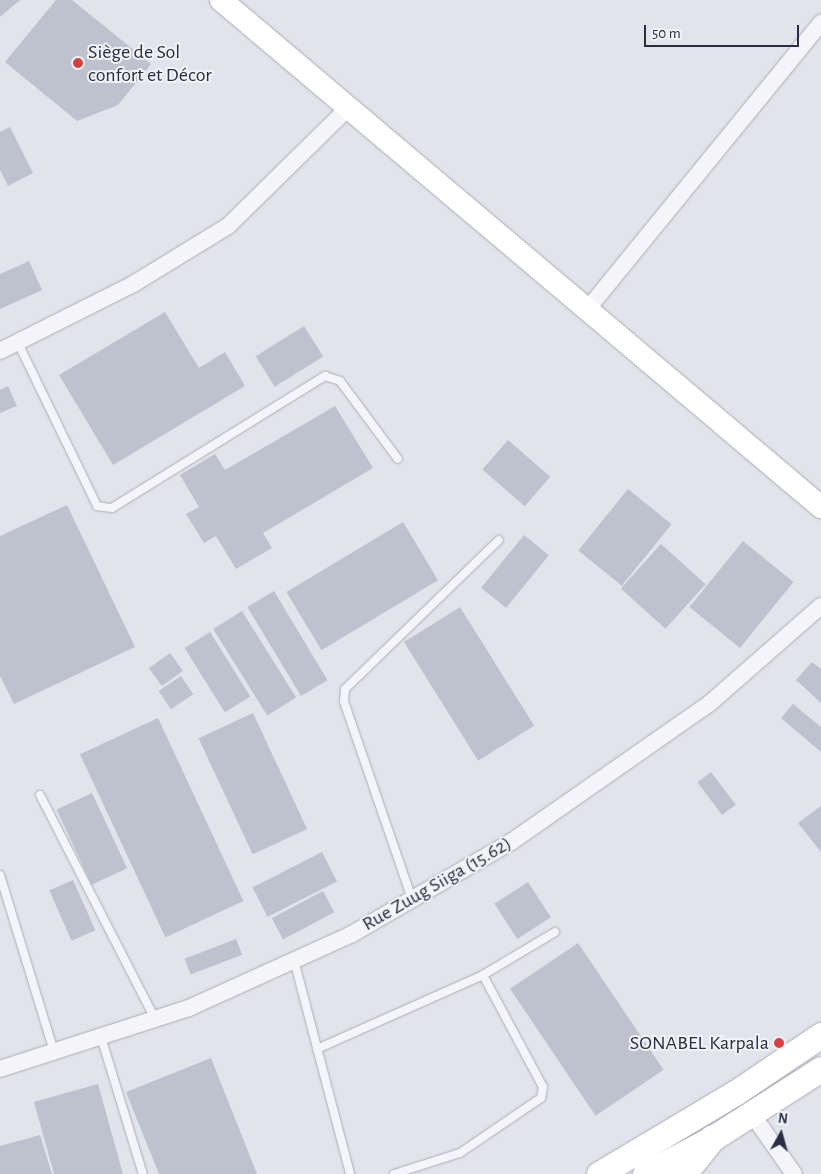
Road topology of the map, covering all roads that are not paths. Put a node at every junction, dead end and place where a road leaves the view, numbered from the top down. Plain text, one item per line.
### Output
1 (221, 0) edge
2 (821, 22) edge
3 (347, 108) junction
4 (586, 311) junction
5 (18, 343) junction
6 (0, 351) edge
7 (398, 460) dead end
8 (821, 507) edge
9 (499, 540) dead end
10 (821, 606) edge
11 (40, 795) dead end
12 (0, 875) edge
13 (412, 899) junction
14 (555, 932) dead end
15 (294, 960) junction
16 (483, 975) junction
17 (155, 1019) junction
18 (821, 1035) edge
19 (102, 1037) junction
20 (317, 1049) junction
21 (54, 1052) junction
22 (0, 1068) edge
23 (821, 1069) edge
24 (752, 1114) junction
25 (713, 1138) junction
26 (687, 1173) edge
27 (143, 1174) edge
28 (350, 1174) edge
29 (394, 1174) edge
30 (599, 1174) edge
31 (645, 1174) edge
32 (794, 1174) edge

1 - 3 main road
2 - 4 street
3 - 4 main road
3 - 5 street
4 - 8 main road
5 - 6 street
5 - 7 lane
9 - 13 lane
10 - 13 street, Rue Zuug Siiga (15.62)
11 - 17 lane
12 - 21 lane
13 - 15 street, Rue Zuug Siiga (15.62)
14 - 16 lane
15 - 17 street, Rue Zuug Siiga (15.62)
15 - 20 lane
16 - 20 lane
16 - 29 lane
17 - 19 street, Rue Zuug Siiga (15.62)
18 - 30 main road
19 - 21 street, Rue Zuug Siiga (15.62)
19 - 27 lane
20 - 28 lane
21 - 22 street, Rue Zuug Siiga (15.62)
23 - 24 main road
24 - 25 main road
24 - 32 street
25 - 26 highway
25 - 31 main road

